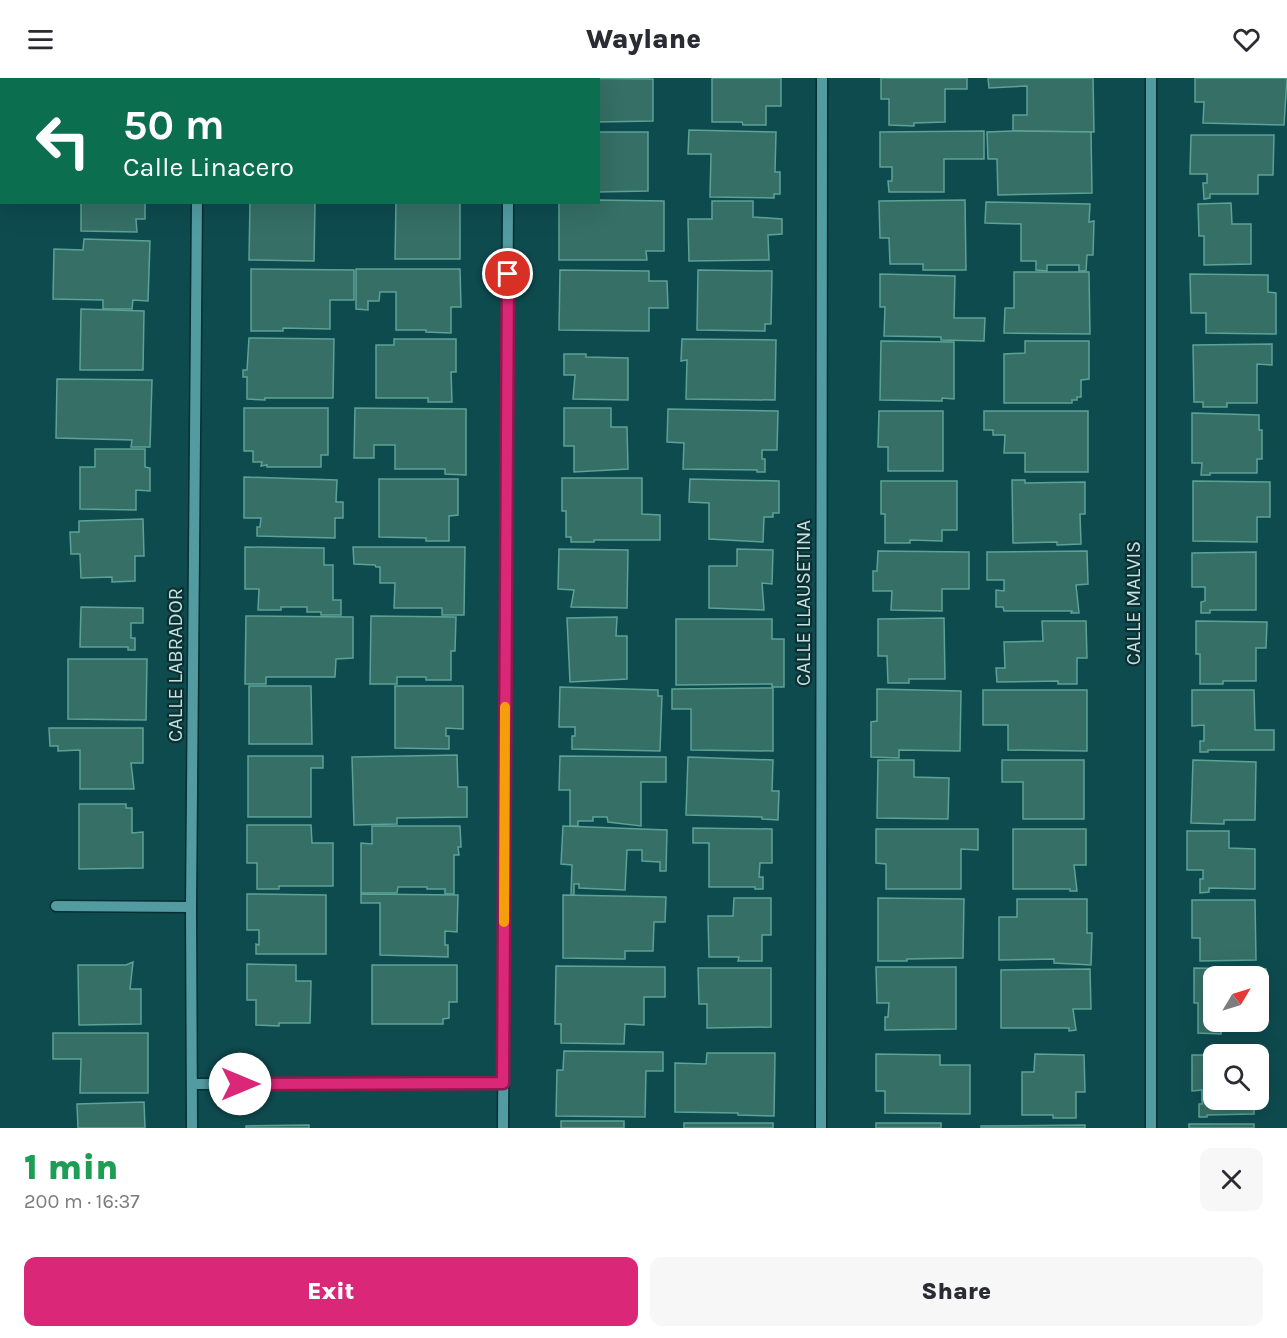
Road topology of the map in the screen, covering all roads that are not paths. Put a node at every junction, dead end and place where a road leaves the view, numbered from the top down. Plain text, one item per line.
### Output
1 (822, 78) edge
2 (1152, 78) edge
3 (197, 204) edge
4 (508, 204) edge
5 (56, 906) dead end
6 (191, 907) junction
7 (503, 1083) junction
8 (192, 1084) junction
9 (192, 1128) edge
10 (502, 1128) edge
11 (820, 1128) edge
12 (1151, 1128) edge

1 - 11 street, CALLE LLAUSETINA
2 - 12 street, CALLE MALVIS
3 - 6 street, CALLE LABRADOR
4 - 7 street
5 - 6 street
6 - 8 street, CALLE LABRADOR
7 - 8 street
7 - 10 street
8 - 9 street, CALLE LABRADOR

